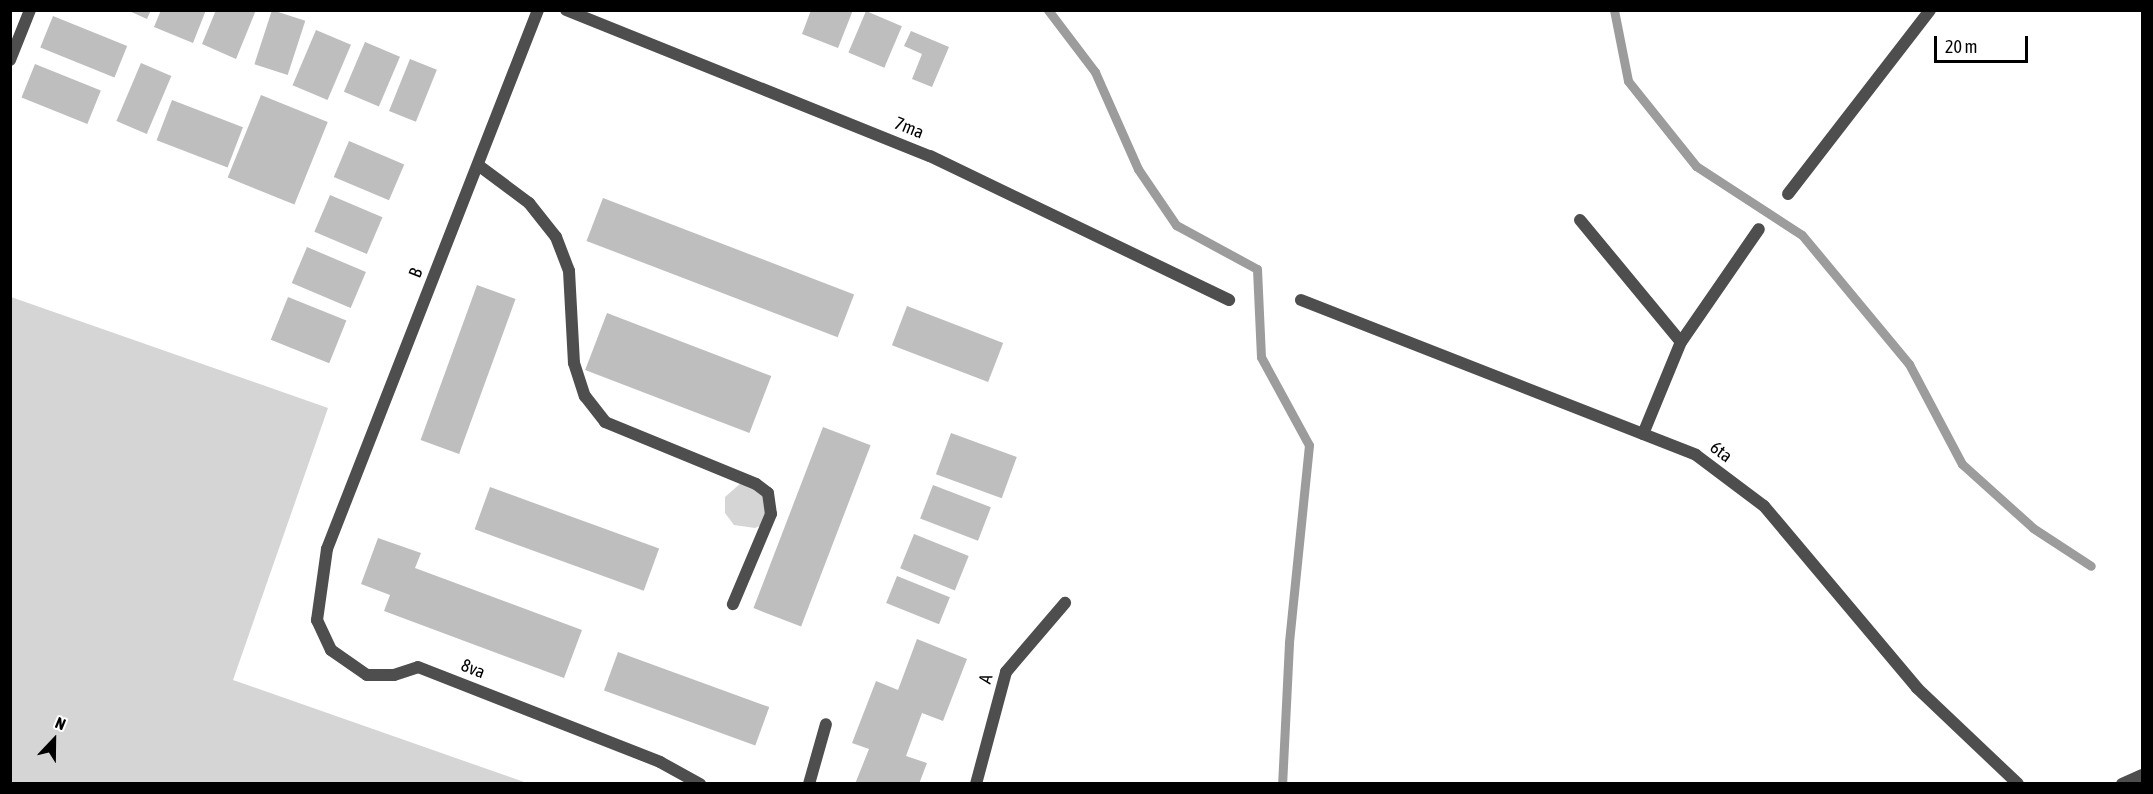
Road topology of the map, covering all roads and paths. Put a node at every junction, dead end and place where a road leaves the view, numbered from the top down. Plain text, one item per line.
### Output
1 (30, 10) edge
2 (538, 10) edge
3 (566, 10) edge
4 (1930, 10) edge
5 (10, 60) edge
6 (478, 165) junction
7 (1788, 194) dead end
8 (1580, 220) dead end
9 (1759, 229) dead end
10 (1229, 300) dead end
11 (1301, 300) dead end
12 (1681, 342) junction
13 (1643, 434) junction
14 (327, 549) joint
15 (1065, 603) dead end
16 (733, 604) dead end
17 (826, 724) dead end
18 (2142, 775) edge
19 (700, 783) edge
20 (808, 783) edge
21 (976, 783) edge
22 (2018, 783) edge
23 (2122, 783) edge

1 - 5 street
2 - 6 street, B
3 - 10 street, 7ma
4 - 7 street
6 - 14 street, B
6 - 16 street
8 - 12 street
9 - 12 street
11 - 13 street, 6ta
12 - 13 street
13 - 22 street, 6ta
14 - 19 street, 8va
15 - 21 street, A
17 - 20 street
18 - 23 street

